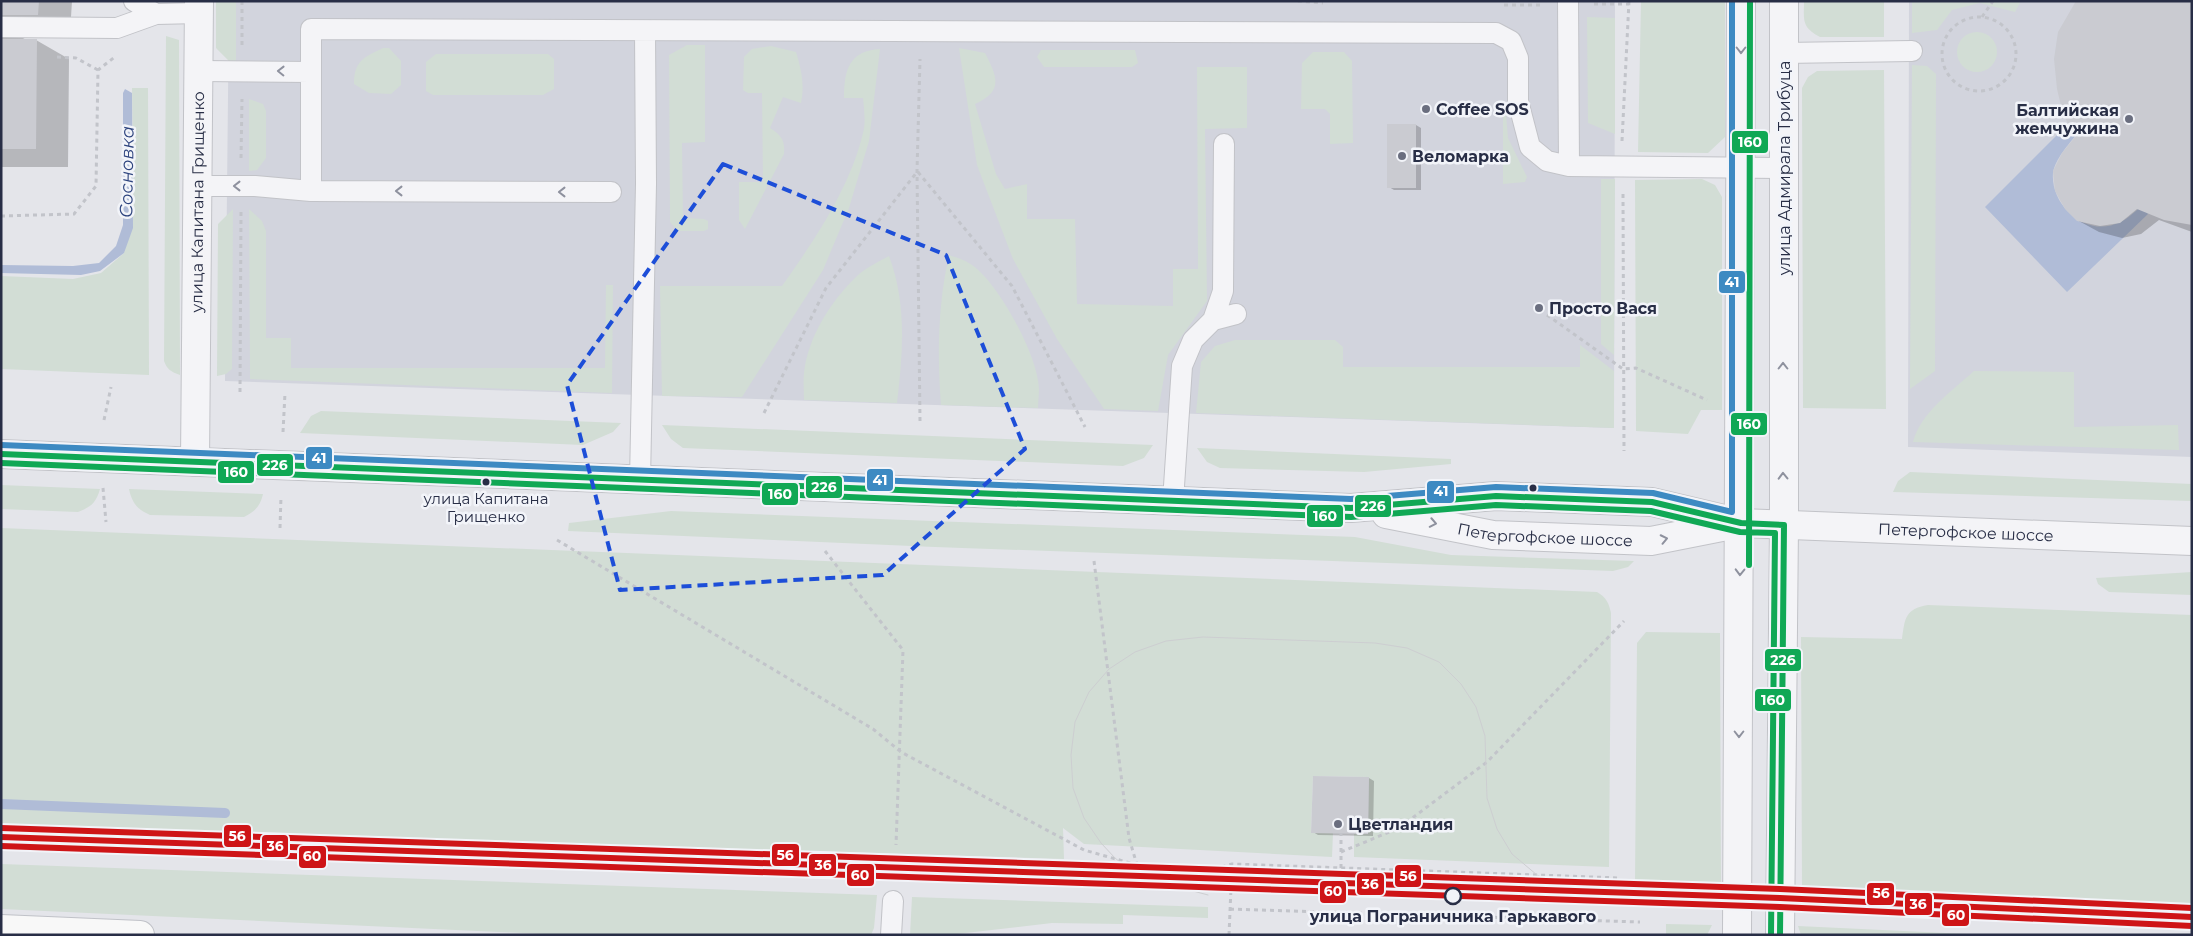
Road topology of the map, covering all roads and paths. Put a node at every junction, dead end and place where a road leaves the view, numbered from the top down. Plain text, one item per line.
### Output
1 (134, 1) edge
2 (1741, 1) edge
3 (1784, 1) edge
4 (1993, 1) edge
5 (1629, 2) edge
6 (1568, 3) edge
7 (199, 7) edge
8 (156, 14) junction
9 (1982, 16) junction
10 (1, 27) edge
11 (645, 31) junction
12 (1912, 52) dead end
13 (1784, 53) junction
14 (117, 55) dead end
15 (76, 58) dead end
16 (920, 58) dead end
17 (98, 70) junction
18 (199, 72) junction
19 (310, 72) junction
20 (1224, 144) dead end
21 (1569, 166) junction
22 (1623, 167) junction
23 (1741, 168) junction
24 (1784, 168) junction
25 (917, 171) junction
26 (198, 186) junction
27 (310, 191) junction
28 (611, 192) dead end
29 (1, 216) edge
30 (1236, 314) dead end
31 (1547, 315) dead end
32 (1213, 320) junction
33 (1623, 368) junction
34 (111, 387) dead end
35 (285, 394) dead end
36 (1710, 404) dead end
37 (764, 414) dead end
38 (104, 420) dead end
39 (920, 421) dead end
40 (1086, 427) dead end
41 (284, 432) dead end
42 (1624, 451) dead end
43 (1, 454) edge
44 (195, 462) junction
45 (640, 480) junction
46 (103, 487) dead end
47 (282, 496) dead end
48 (1173, 501) junction
49 (1350, 508) junction
50 (106, 522) dead end
51 (1740, 523) junction
52 (1784, 524) junction
53 (280, 528) dead end
54 (557, 540) dead end
55 (2192, 541) edge
56 (824, 551) dead end
57 (1094, 561) dead end
58 (1624, 621) dead end
59 (900, 752) junction
60 (1341, 833) dead end
61 (896, 845) dead end
62 (1341, 852) junction
63 (1232, 864) junction
64 (1137, 865) junction
65 (1340, 868) junction
66 (1620, 878) dead end
67 (893, 902) dead end
68 (1230, 909) junction
69 (1640, 922) dead end
70 (1, 929) edge
71 (140, 935) edge
72 (891, 935) edge
73 (1229, 935) edge
74 (1737, 935) edge
75 (1780, 935) edge

1 - 8 lane
2 -> 23 street
3 - 13 street, улица Адмирала Трибуца
4 - 9 path
5 - 6 path
5 - 22 path
6 - 21 lane
7 - 8 lane
7 - 18 street, улица Капитана Грищенко
8 - 10 lane
9 - 9 path
11 - 19 lane
11 - 21 lane
11 - 45 lane
12 - 13 lane
13 - 24 street, улица Адмирала Трибуца
14 - 17 path
15 - 17 path
16 - 25 path
17 - 29 path
19 -> 18 lane
18 - 26 street, улица Капитана Грищенко
19 - 27 lane
20 - 32 lane
21 - 22 lane
22 - 23 lane
22 - 33 path
23 - 24 lane
23 - 51 street
52 -> 24 street, улица Адмирала Трибуца
25 - 37 path
25 - 39 path
25 - 40 path
27 -> 26 lane
26 - 44 street, улица Капитана Грищенко
28 -> 27 lane
30 - 32 lane
31 - 33 path
32 - 48 lane
33 - 36 path
33 - 42 path
34 - 38 path
35 - 41 path
43 - 44 street, Петергофское шоссе
44 - 45 street, Петергофское шоссе
45 - 48 street, Петергофское шоссе
46 - 50 path
47 - 53 path
48 - 49 street, Петергофское шоссе
49 - 51 street, Петергофское шоссе
49 -> 51 street, Петергофское шоссе
51 - 52 street, Петергофское шоссе
51 -> 74 street
52 - 55 street, Петергофское шоссе
52 - 75 street, улица Адмирала Трибуца
54 - 59 path
56 - 59 path
57 - 64 path
58 - 62 path
59 - 61 path
59 - 64 path
60 - 62 path
62 - 65 path
63 - 64 path
63 - 65 path
63 - 68 path
65 - 66 path
67 - 72 lane
68 - 69 path
68 - 73 path
70 - 71 main road

